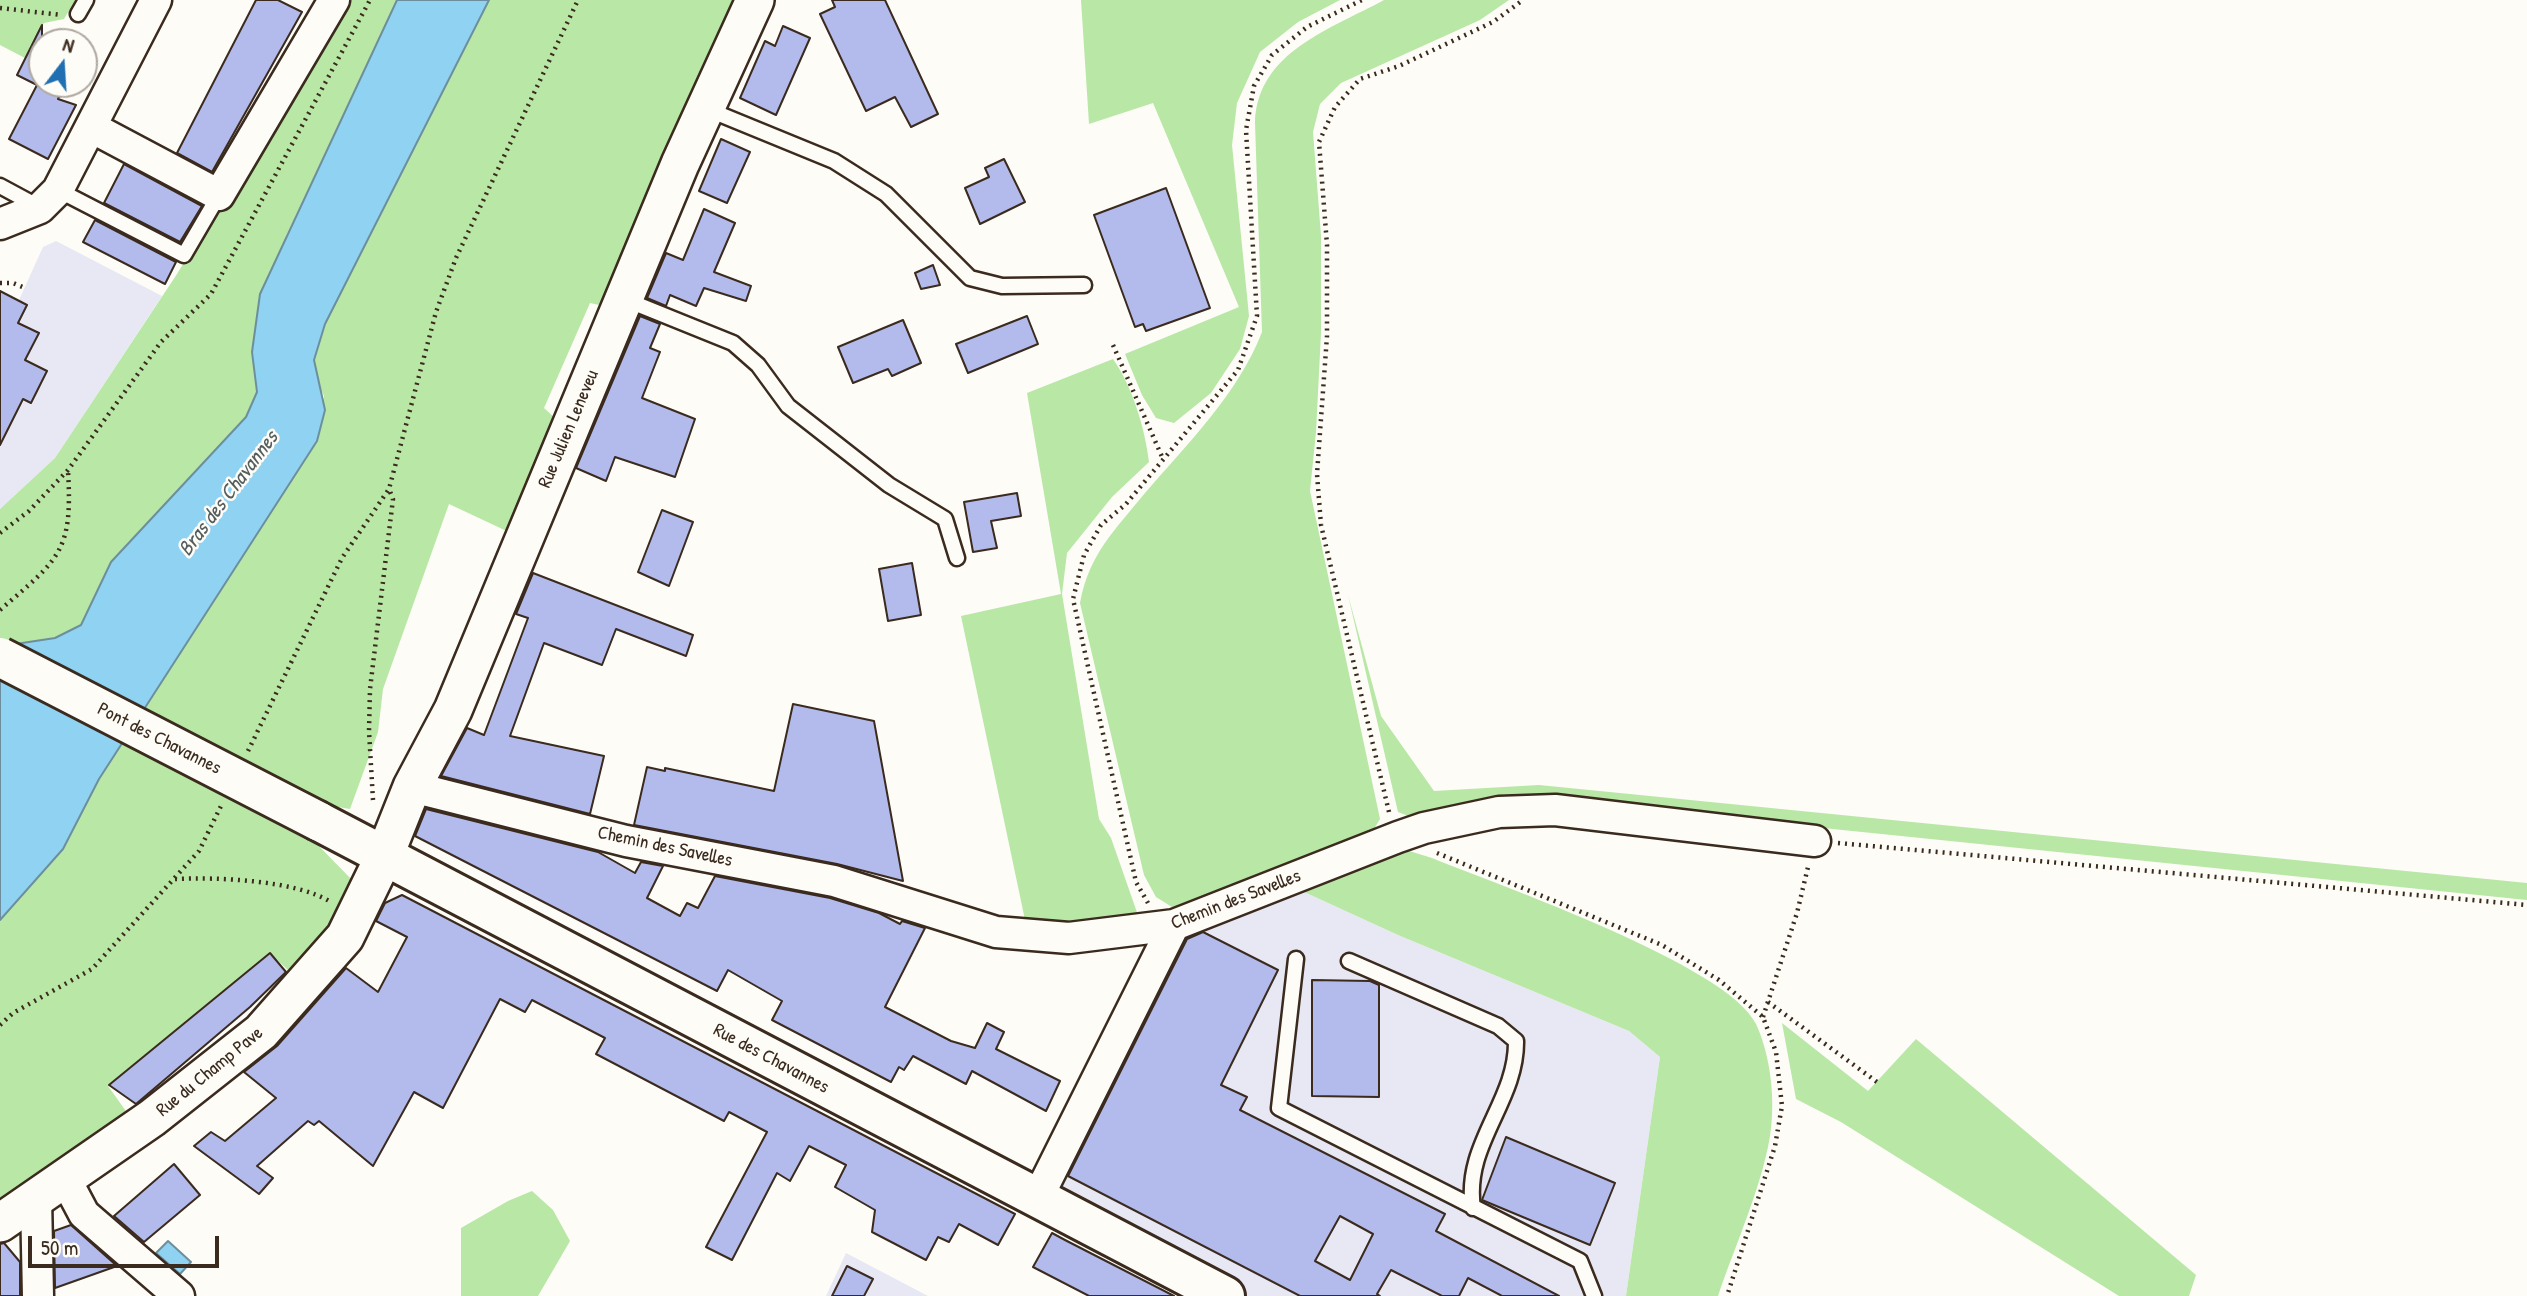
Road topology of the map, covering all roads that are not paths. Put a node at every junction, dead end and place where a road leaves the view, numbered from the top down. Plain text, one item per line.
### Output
1 (86, 0) edge
2 (156, 0) edge
3 (334, 0) edge
4 (755, 0) edge
5 (78, 14) road end
6 (706, 108) junction
7 (91, 127) junction
8 (0, 186) edge
9 (219, 195) junction
10 (49, 199) junction
11 (0, 224) edge
12 (1084, 285) dead end
13 (623, 298) junction
14 (957, 558) dead end
15 (0, 657) edge
16 (412, 787) junction
17 (318, 821) joint
18 (1815, 841) road end
19 (389, 844) junction
20 (1174, 926) junction
21 (1296, 959) dead end
22 (1349, 961) dead end
23 (1037, 1199) junction
24 (30, 1203) edge
25 (1473, 1208) junction
26 (38, 1296) edge
27 (179, 1296) edge
28 (1225, 1296) edge
29 (1594, 1296) edge

1 - 5 lane
2 - 7 street
3 - 9 street
4 - 6 street, Rue Julien Leneveu
6 - 12 lane
6 - 13 street, Rue Julien Leneveu
7 - 9 street
7 - 10 street
8 - 10 lane
9 - 10 lane
10 - 11 street
13 - 14 lane
13 - 16 street, Rue Julien Leneveu
15 - 17 main road, Pont des Chavannes, bridge
16 - 19 street, Rue Julien Leneveu
16 - 20 street, Chemin des Savelles
17 - 19 main road, Rue des Chavannes
18 - 20 street, Chemin des Savelles
19 - 23 main road, Rue des Chavannes
19 - 24 street, Rue du Champ Pave
20 - 23 street
21 - 25 lane
22 - 25 lane
23 - 28 main road, Rue des Chavannes
24 - 26 street
24 - 27 street
25 - 29 lane

